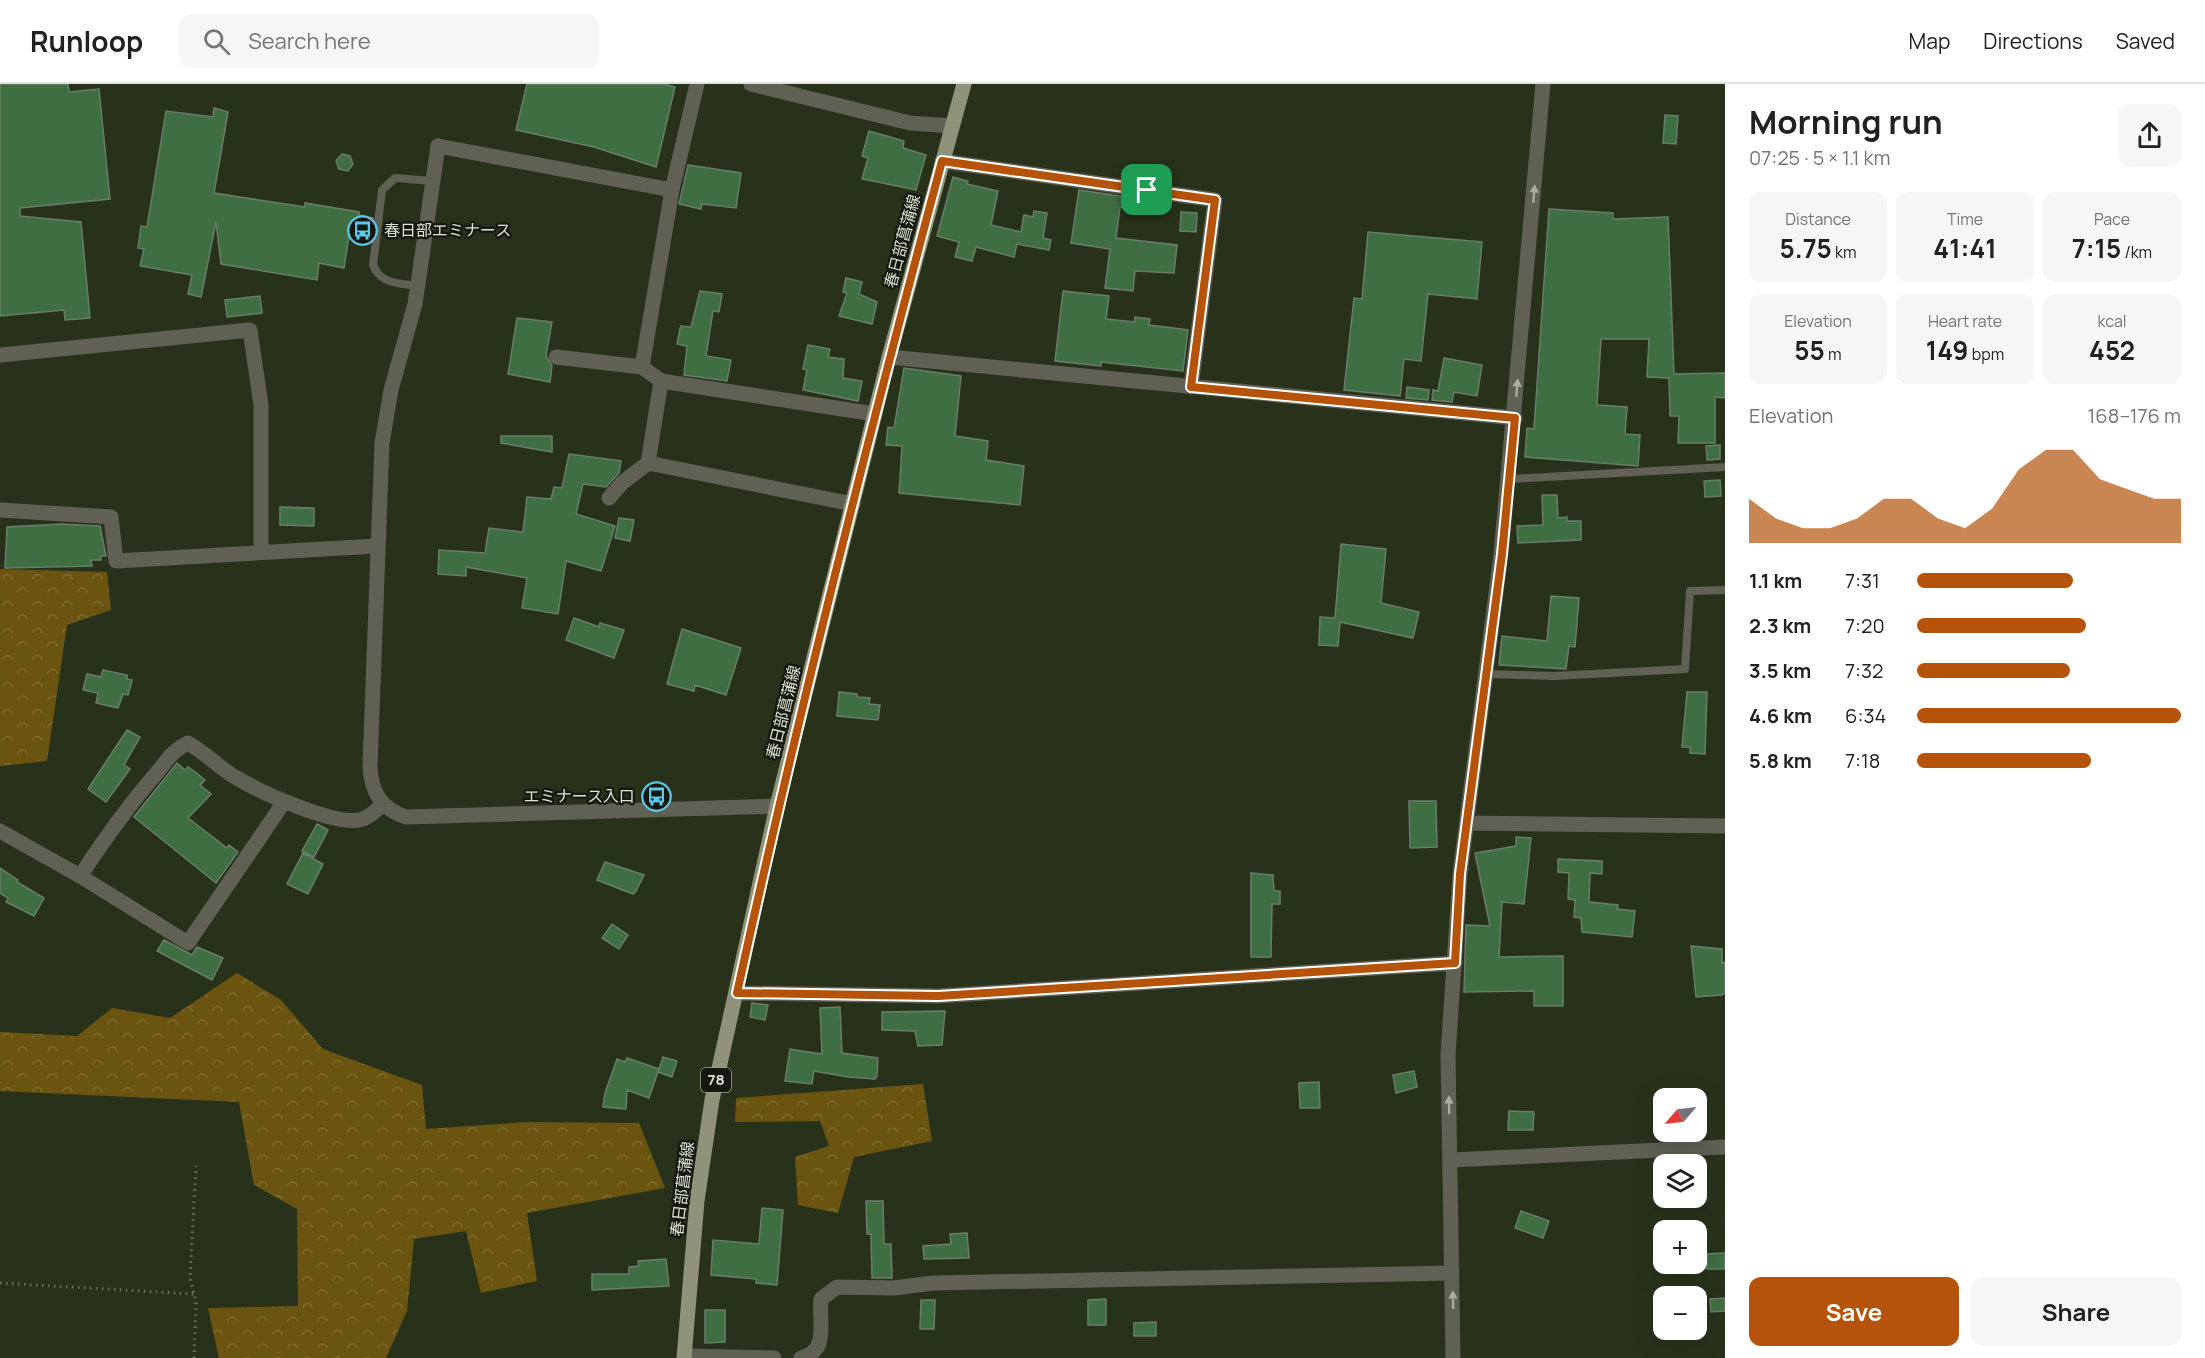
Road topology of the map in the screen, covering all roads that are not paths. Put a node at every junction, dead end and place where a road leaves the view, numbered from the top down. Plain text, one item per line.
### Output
1 (697, 84) edge
2 (751, 84) edge
3 (964, 84) edge
4 (1543, 84) edge
5 (952, 126) junction
6 (942, 161) junction
7 (433, 181) junction
8 (672, 190) junction
9 (418, 286) junction
10 (0, 355) edge
11 (555, 357) dead end
12 (890, 357) junction
13 (642, 367) junction
14 (661, 381) junction
15 (1191, 387) junction
16 (875, 414) junction
17 (1515, 418) junction
18 (648, 463) junction
19 (1725, 467) edge
20 (1509, 479) junction
21 (609, 498) dead end
22 (854, 504) junction
23 (0, 510) edge
24 (377, 546) junction
25 (261, 552) junction
26 (1725, 590) edge
27 (1486, 674) junction
28 (284, 802) junction
29 (382, 805) junction
30 (777, 806) junction
31 (1467, 823) junction
32 (1725, 826) edge
33 (0, 831) edge
34 (80, 876) junction
35 (1455, 963) junction
36 (737, 993) junction
37 (1725, 1147) edge
38 (1450, 1160) junction
39 (1452, 1273) junction
40 (684, 1357) edge
41 (774, 1358) edge
42 (801, 1358) edge
43 (1453, 1358) edge

1 - 8 street
2 - 5 street
3 - 5 main road, 春日部菖蒲線 / 78
17 -> 4 street
5 - 6 main road, 春日部菖蒲線 / 78
6 - 12 main road, 春日部菖蒲線 / 78
6 - 15 street
7 - 8 street
7 - 9 street
7 - 9 lane
8 - 13 street
9 - 24 street
10 - 25 street
11 - 13 street
12 - 15 street
12 - 16 main road, 春日部菖蒲線 / 78
13 - 14 street
14 - 16 street
14 - 18 street
15 - 17 street
16 - 22 main road, 春日部菖蒲線 / 78
17 - 20 street
18 - 21 street
18 - 22 street
19 - 20 lane
20 - 27 street
22 - 30 main road, 春日部菖蒲線 / 78
23 - 25 street
24 - 25 street
24 - 29 street
26 - 27 lane
27 - 31 street
28 - 29 street
28 - 34 street
28 - 34 street
29 - 30 street
30 - 36 main road, 春日部菖蒲線 / 78
31 - 32 street
31 - 35 street
33 - 34 street
35 - 36 street
38 -> 35 street
36 - 40 main road, 春日部菖蒲線 / 78
37 - 38 street
38 - 39 street
39 - 42 street
43 -> 39 street
40 - 41 street

